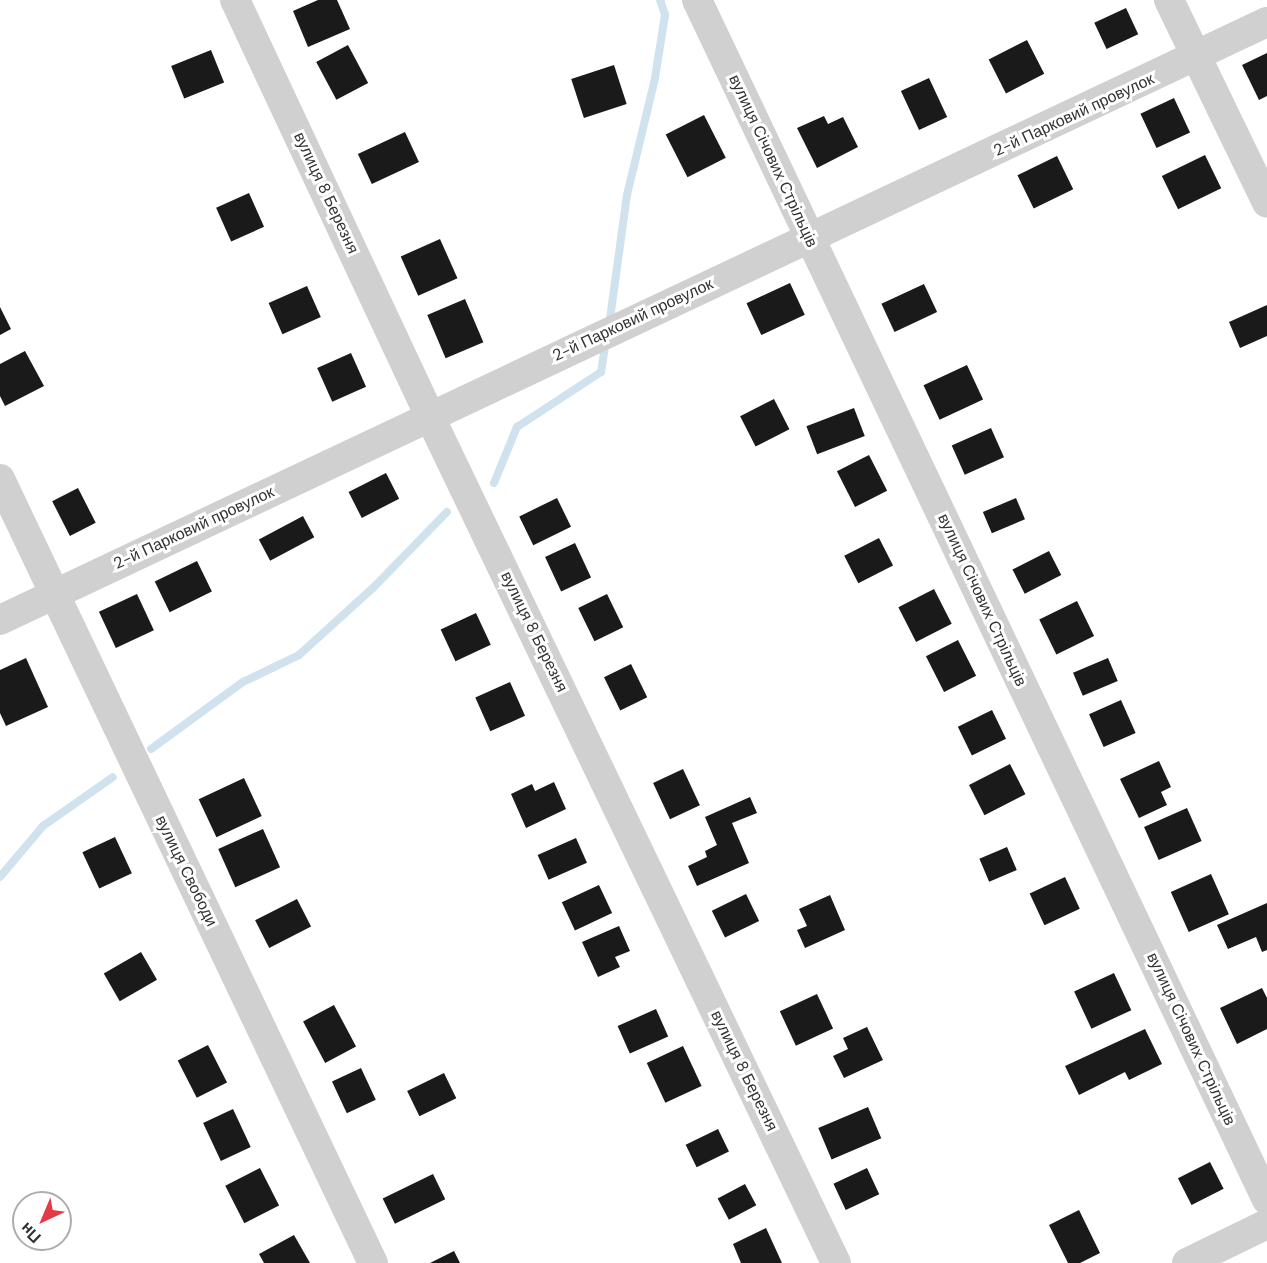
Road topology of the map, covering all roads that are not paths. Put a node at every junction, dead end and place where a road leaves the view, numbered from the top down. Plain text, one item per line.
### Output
1 (235, 0) edge
2 (697, 0) edge
3 (1169, 0) edge
4 (1267, 22) edge
5 (1197, 57) junction
6 (1267, 203) edge
7 (810, 237) junction
8 (430, 417) junction
9 (0, 479) edge
10 (54, 594) junction
11 (0, 620) edge
12 (1267, 1200) edge
13 (1267, 1224) edge
14 (373, 1263) edge
15 (836, 1263) edge
16 (1187, 1263) edge

1 - 8 street, вулиця 8 Березня
2 - 7 street, вулиця Січових Стрільців
3 - 5 street
4 - 5 street, 2-й Парковий провулок
5 - 6 street
5 - 7 street, 2-й Парковий провулок
7 - 8 street, 2-й Парковий провулок
7 - 12 street, вулиця Січових Стрільців
8 - 10 street, 2-й Парковий провулок
8 - 15 street, вулиця 8 Березня
9 - 10 street, вулиця Свободи
10 - 11 street, 2-й Парковий провулок
10 - 14 street, вулиця Свободи
13 - 16 street

